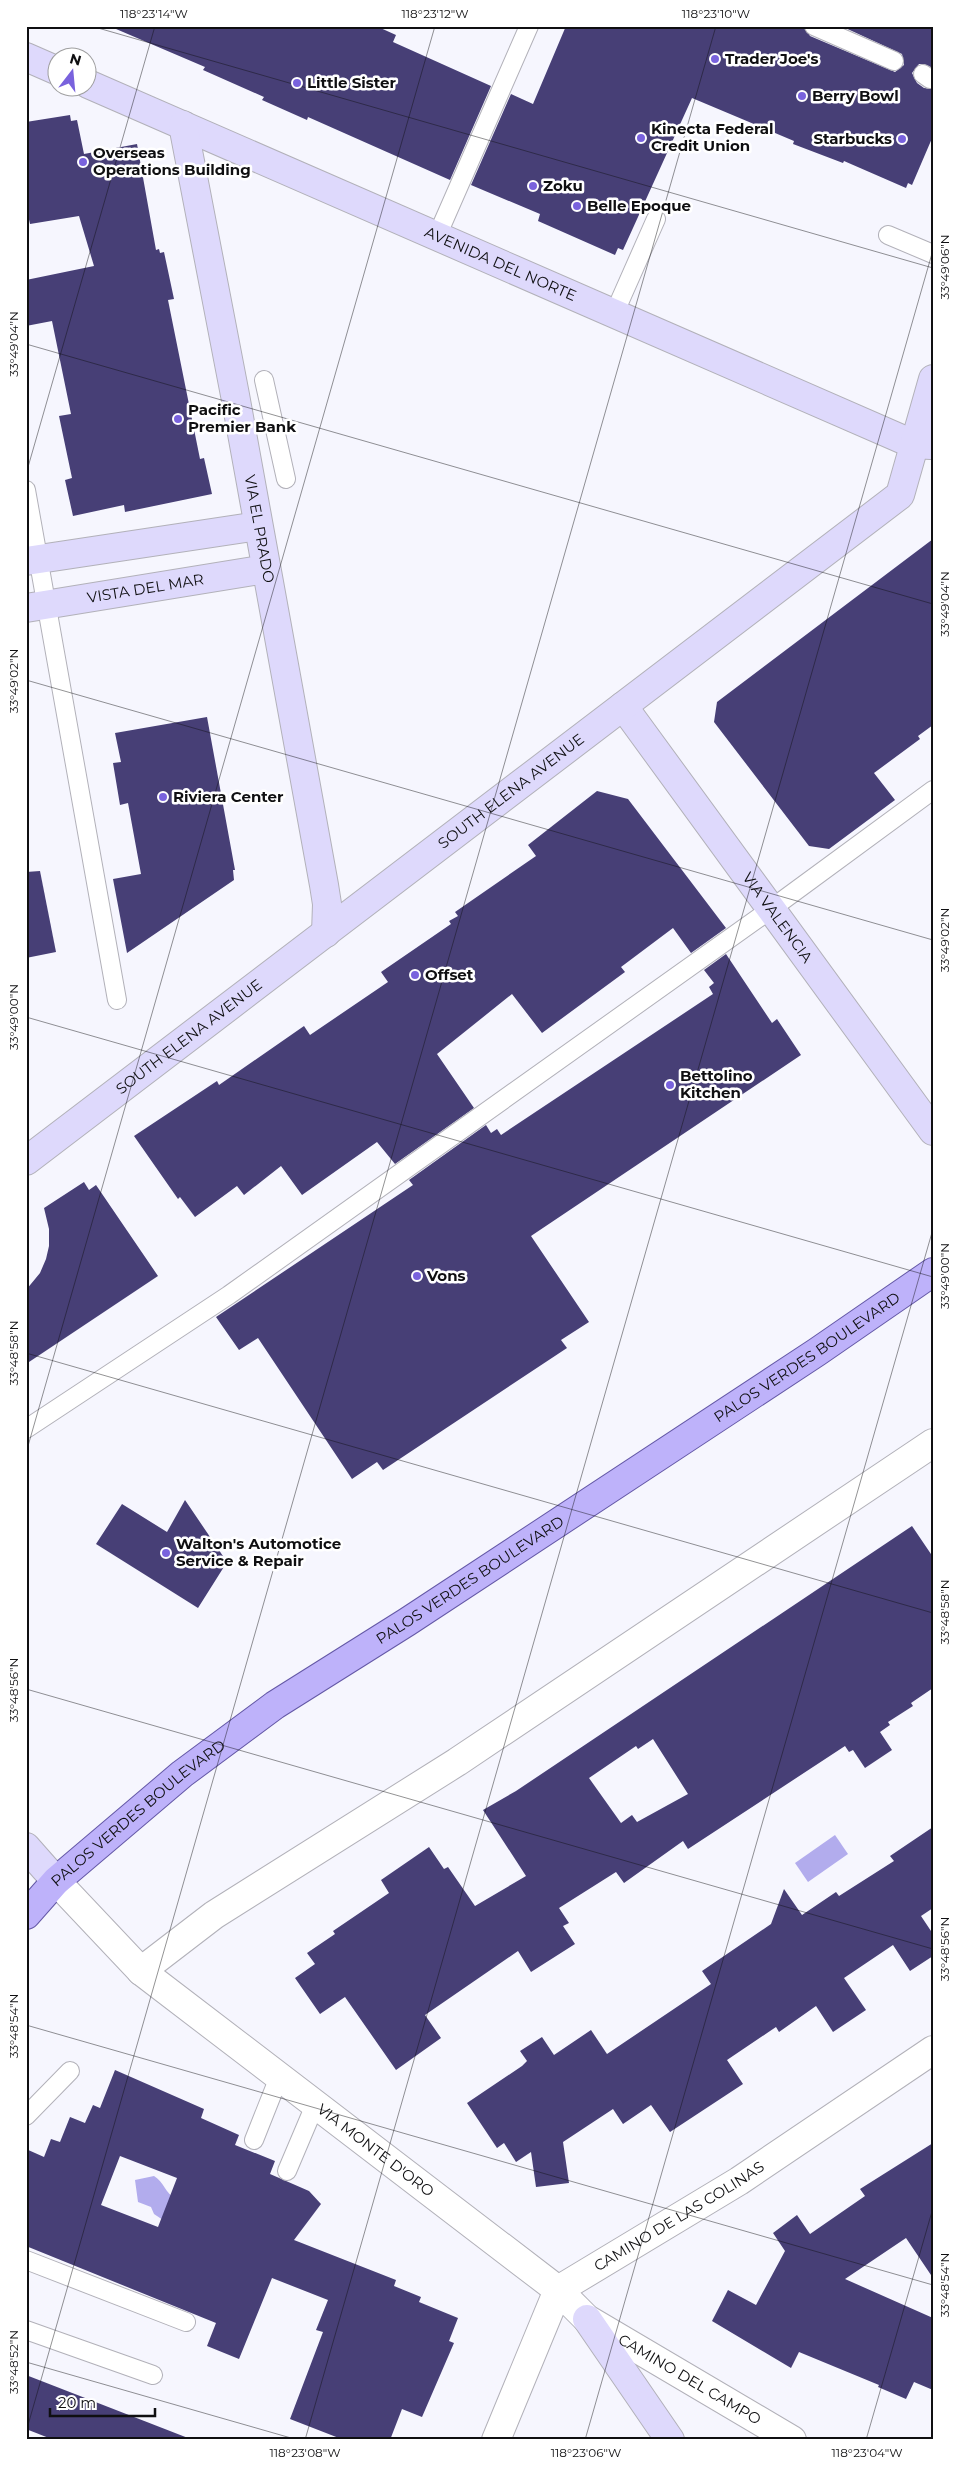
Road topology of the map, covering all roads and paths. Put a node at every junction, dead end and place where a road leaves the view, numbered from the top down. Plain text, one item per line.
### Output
1 (529, 26) edge
2 (814, 26) edge
3 (26, 57) edge
4 (894, 60) dead end
5 (48, 67) edge
6 (98, 88) edge
7 (183, 126) junction
8 (656, 219) dead end
9 (888, 234) dead end
10 (437, 236) junction
11 (933, 254) edge
12 (614, 314) junction
13 (264, 380) dead end
14 (933, 380) edge
15 (923, 445) edge
16 (286, 479) dead end
17 (26, 490) edge
18 (258, 526) junction
19 (32, 560) edge
20 (266, 569) junction
21 (36, 607) edge
22 (623, 706) junction
23 (933, 790) edge
24 (771, 909) junction
25 (326, 933) junction
26 (117, 1000) dead end
27 (933, 1131) edge
28 (26, 1161) edge
29 (933, 1272) edge
30 (26, 1429) edge
31 (933, 1444) edge
32 (26, 1847) edge
33 (56, 1882) junction
34 (26, 1915) edge
35 (141, 1971) junction
36 (933, 2050) edge
37 (70, 2071) dead end
38 (279, 2077) junction
39 (315, 2105) junction
40 (26, 2116) edge
41 (254, 2140) dead end
42 (287, 2170) dead end
43 (26, 2260) edge
44 (558, 2290) junction
45 (587, 2319) junction
46 (186, 2322) dead end
47 (26, 2330) edge
48 (153, 2375) dead end
49 (496, 2440) edge
50 (670, 2440) edge
51 (792, 2440) edge

1 - 10 lane
2 - 4 lane
3 - 5 street
6 - 7 street, AVENIDA DEL NORTE
7 - 10 street, AVENIDA DEL NORTE
7 - 18 street, VIA EL PRADO
8 - 12 lane
9 - 11 lane
10 - 12 street, AVENIDA DEL NORTE
12 - 15 street, AVENIDA DEL NORTE
13 - 16 lane
14 - 15 street, SOUTH ELENA AVENUE
15 - 22 street, SOUTH ELENA AVENUE
17 - 19 lane
18 - 19 street
18 - 20 street, VIA EL PRADO
19 - 21 lane
20 - 21 street, VISTA DEL MAR
20 - 25 street, VIA EL PRADO
21 - 26 lane
22 - 24 street, VIA VALENCIA
22 - 25 street, SOUTH ELENA AVENUE
23 - 24 lane
24 - 27 street, VIA VALENCIA
24 - 30 lane
25 - 28 street, SOUTH ELENA AVENUE
29 - 33 main road, PALOS VERDES BOULEVARD
31 - 35 street
32 - 33 street
33 - 34 main road, PALOS VERDES BOULEVARD
33 - 35 street, VIA MONTE D'ORO
35 - 38 street, VIA MONTE D'ORO
36 - 44 street, CAMINO DE LAS COLINAS
37 - 40 lane
38 - 39 street, VIA MONTE D'ORO
38 - 41 lane
39 - 42 lane
39 - 44 street, VIA MONTE D'ORO
43 - 46 lane
44 - 45 street, VIA MONTE D'ORO
44 - 49 street
45 - 50 street, VIA MONTE D'ORO
45 - 51 street, CAMINO DEL CAMPO
47 - 48 lane

